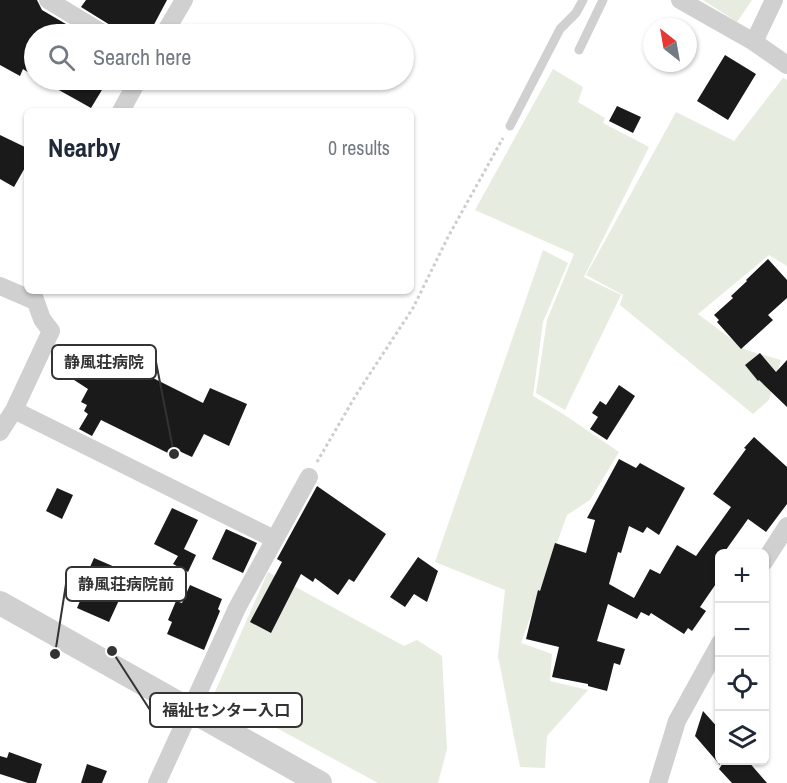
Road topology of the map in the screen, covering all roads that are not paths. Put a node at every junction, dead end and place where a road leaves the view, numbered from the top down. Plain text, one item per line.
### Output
1 (48, 0) edge
2 (184, 0) edge
3 (583, 0) edge
4 (603, 0) edge
5 (680, 0) edge
6 (774, 0) edge
7 (88, 24) edge
8 (170, 24) edge
9 (754, 42) junction
10 (579, 50) dead end
11 (787, 65) edge
12 (133, 90) edge
13 (123, 108) edge
14 (510, 126) road end
15 (0, 286) edge
16 (24, 293) edge
17 (34, 296) edge
18 (14, 410) junction
19 (0, 432) edge
20 (309, 477) road end
21 (787, 526) edge
22 (274, 539) junction
23 (769, 555) edge
24 (0, 603) edge
25 (715, 652) edge
26 (191, 710) junction
27 (158, 783) edge
28 (320, 783) edge
29 (658, 783) edge

1 - 7 street
2 - 8 street
3 - 14 lane
4 - 10 lane
5 - 9 street
6 - 9 street
9 - 11 street
12 - 13 street
15 - 16 street
17 - 18 street
18 - 19 street
18 - 22 street
20 - 22 street
21 - 23 street
22 - 26 street
24 - 26 street
25 - 29 street
26 - 27 street
26 - 28 street

